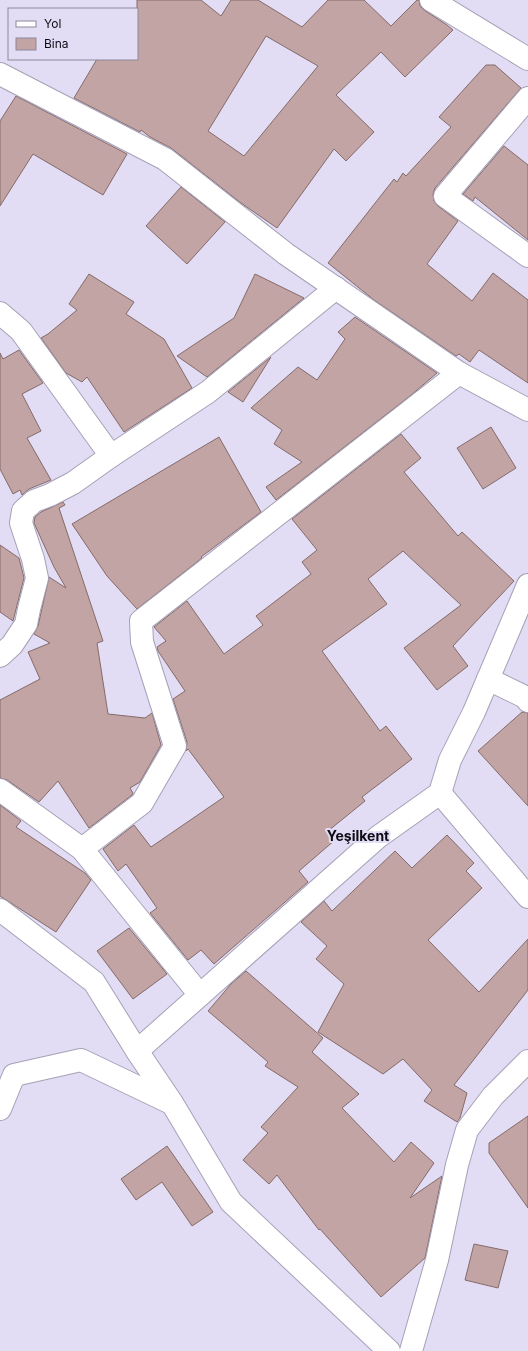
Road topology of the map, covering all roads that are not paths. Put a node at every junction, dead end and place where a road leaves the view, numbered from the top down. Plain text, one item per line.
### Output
1 (430, 0) edge
2 (528, 59) edge
3 (0, 74) edge
4 (528, 98) edge
5 (528, 256) edge
6 (336, 288) junction
7 (0, 313) edge
8 (459, 373) junction
9 (528, 410) edge
10 (111, 456) junction
11 (528, 585) edge
12 (0, 656) edge
13 (488, 679) junction
14 (528, 701) edge
15 (0, 790) edge
16 (440, 793) junction
17 (82, 850) junction
18 (528, 898) edge
19 (0, 910) edge
20 (200, 995) junction
21 (137, 1051) junction
22 (528, 1061) edge
23 (172, 1103) junction
24 (0, 1109) edge
25 (389, 1351) edge
26 (411, 1351) edge

1 - 2 street
3 - 6 street
4 - 5 street
6 - 8 street
6 - 10 street
7 - 10 street
8 - 9 street
8 - 17 street
10 - 12 street
11 - 13 street
13 - 14 street
13 - 16 street
15 - 17 street
16 - 18 street
16 - 20 street
17 - 20 street
19 - 21 street
20 - 21 street
21 - 23 street
22 - 26 street
23 - 24 street
23 - 25 street

